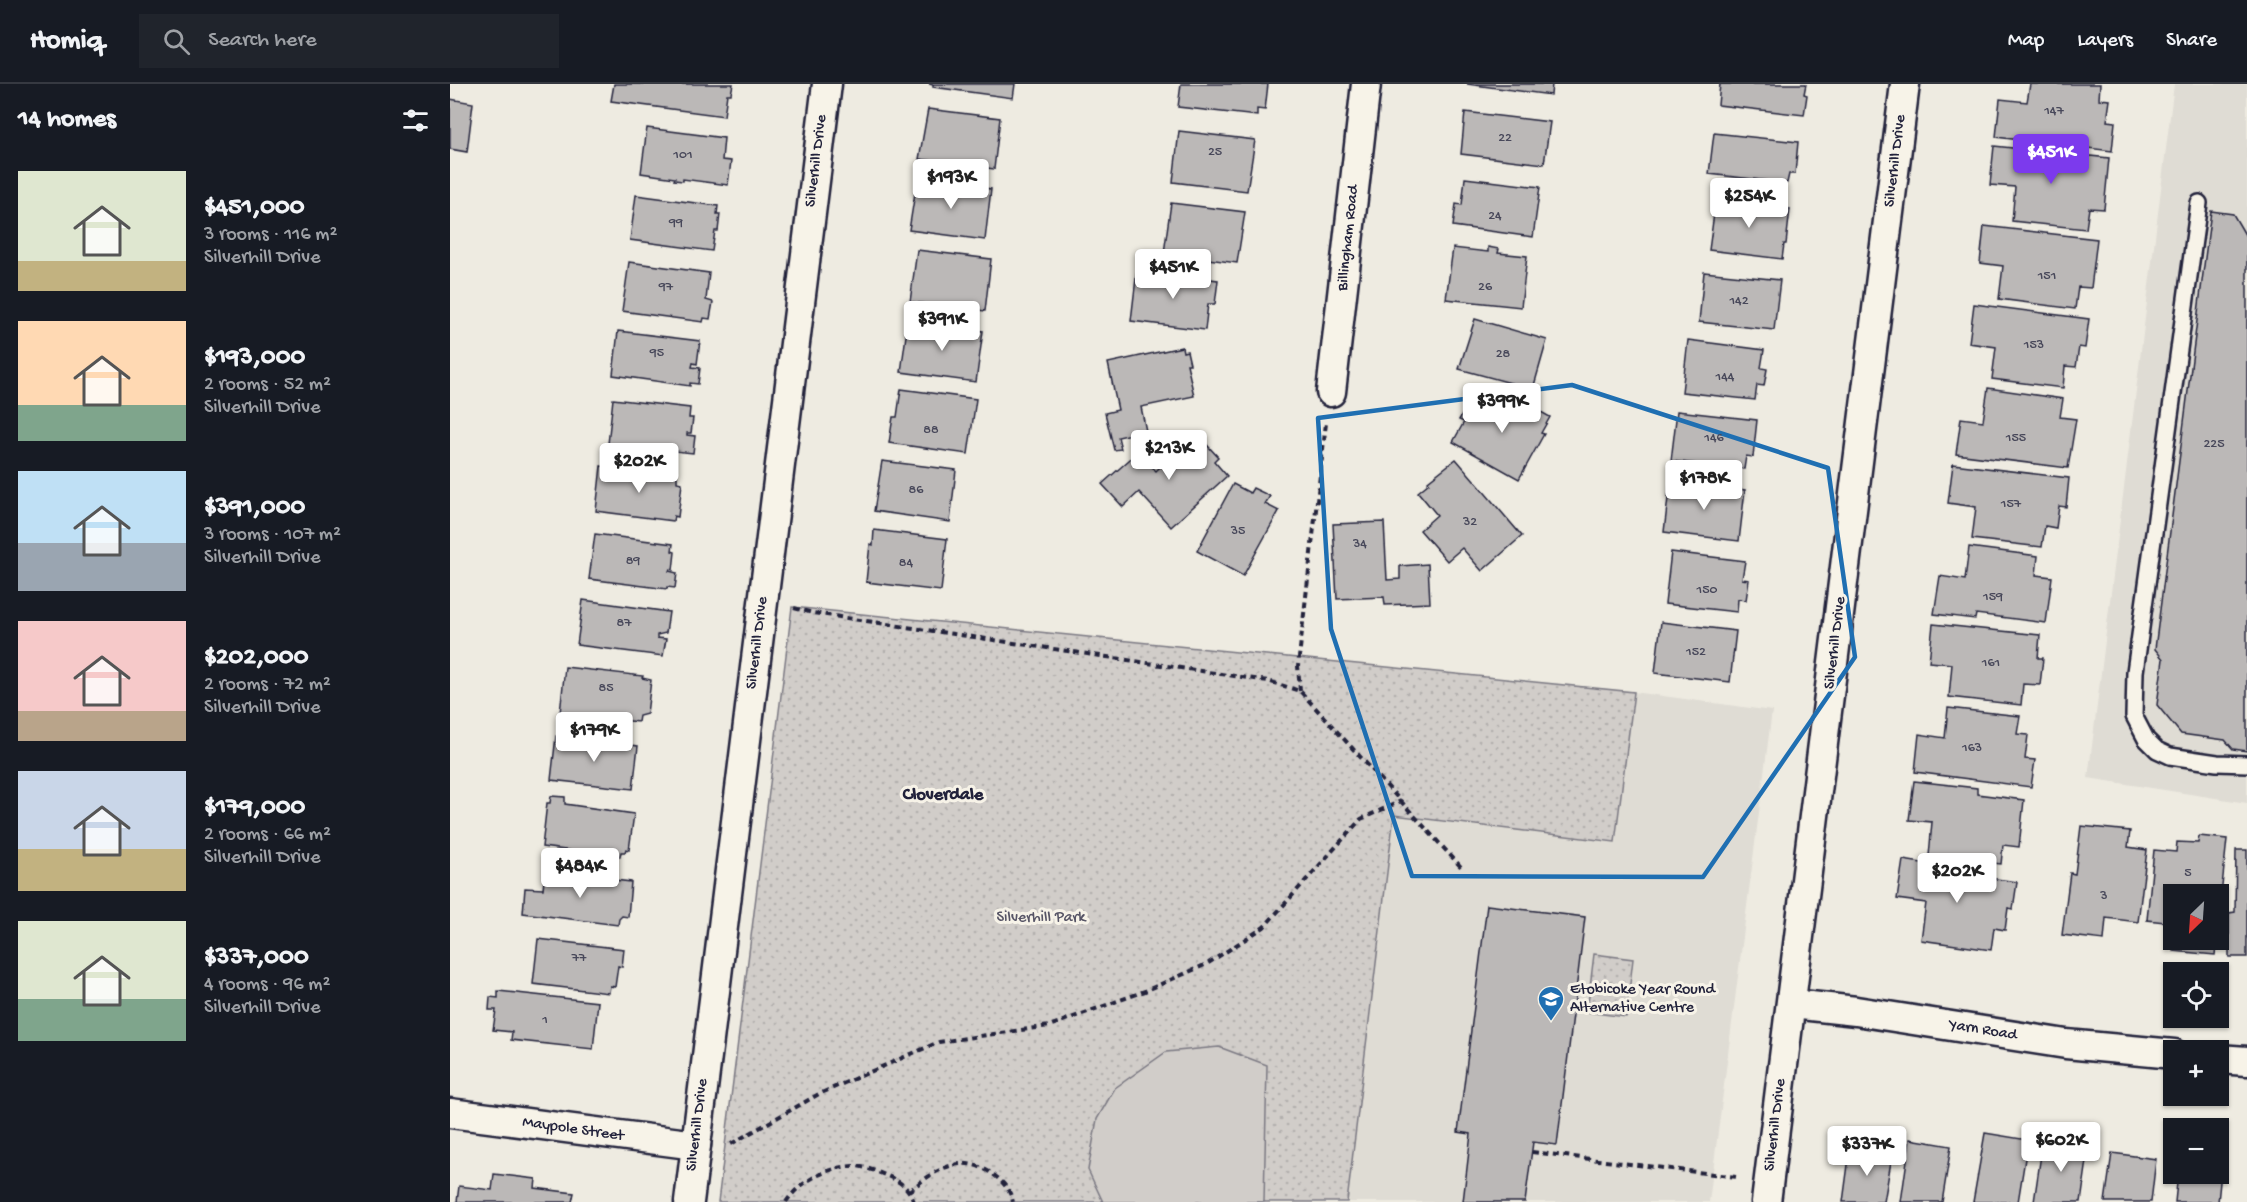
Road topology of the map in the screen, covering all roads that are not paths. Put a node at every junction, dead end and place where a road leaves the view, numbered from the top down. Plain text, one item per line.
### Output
1 (827, 84) edge
2 (1366, 84) edge
3 (1905, 84) edge
4 (2199, 203) dead end
5 (1331, 392) road end
6 (2247, 764) edge
7 (1792, 1004) junction
8 (2163, 1053) edge
9 (2229, 1060) edge
10 (2247, 1061) edge
11 (450, 1113) edge
12 (694, 1154) junction
13 (1768, 1192) edge
14 (689, 1202) edge

1 - 12 street, Silverhill Drive
2 - 5 street, Billingham Road
3 - 7 street, Silverhill Drive
4 - 6 lane
7 - 8 street, Yarn Road
7 - 13 street, Silverhill Drive
9 - 10 street
11 - 12 street, Maypole Street
12 - 14 street, Silverhill Drive

